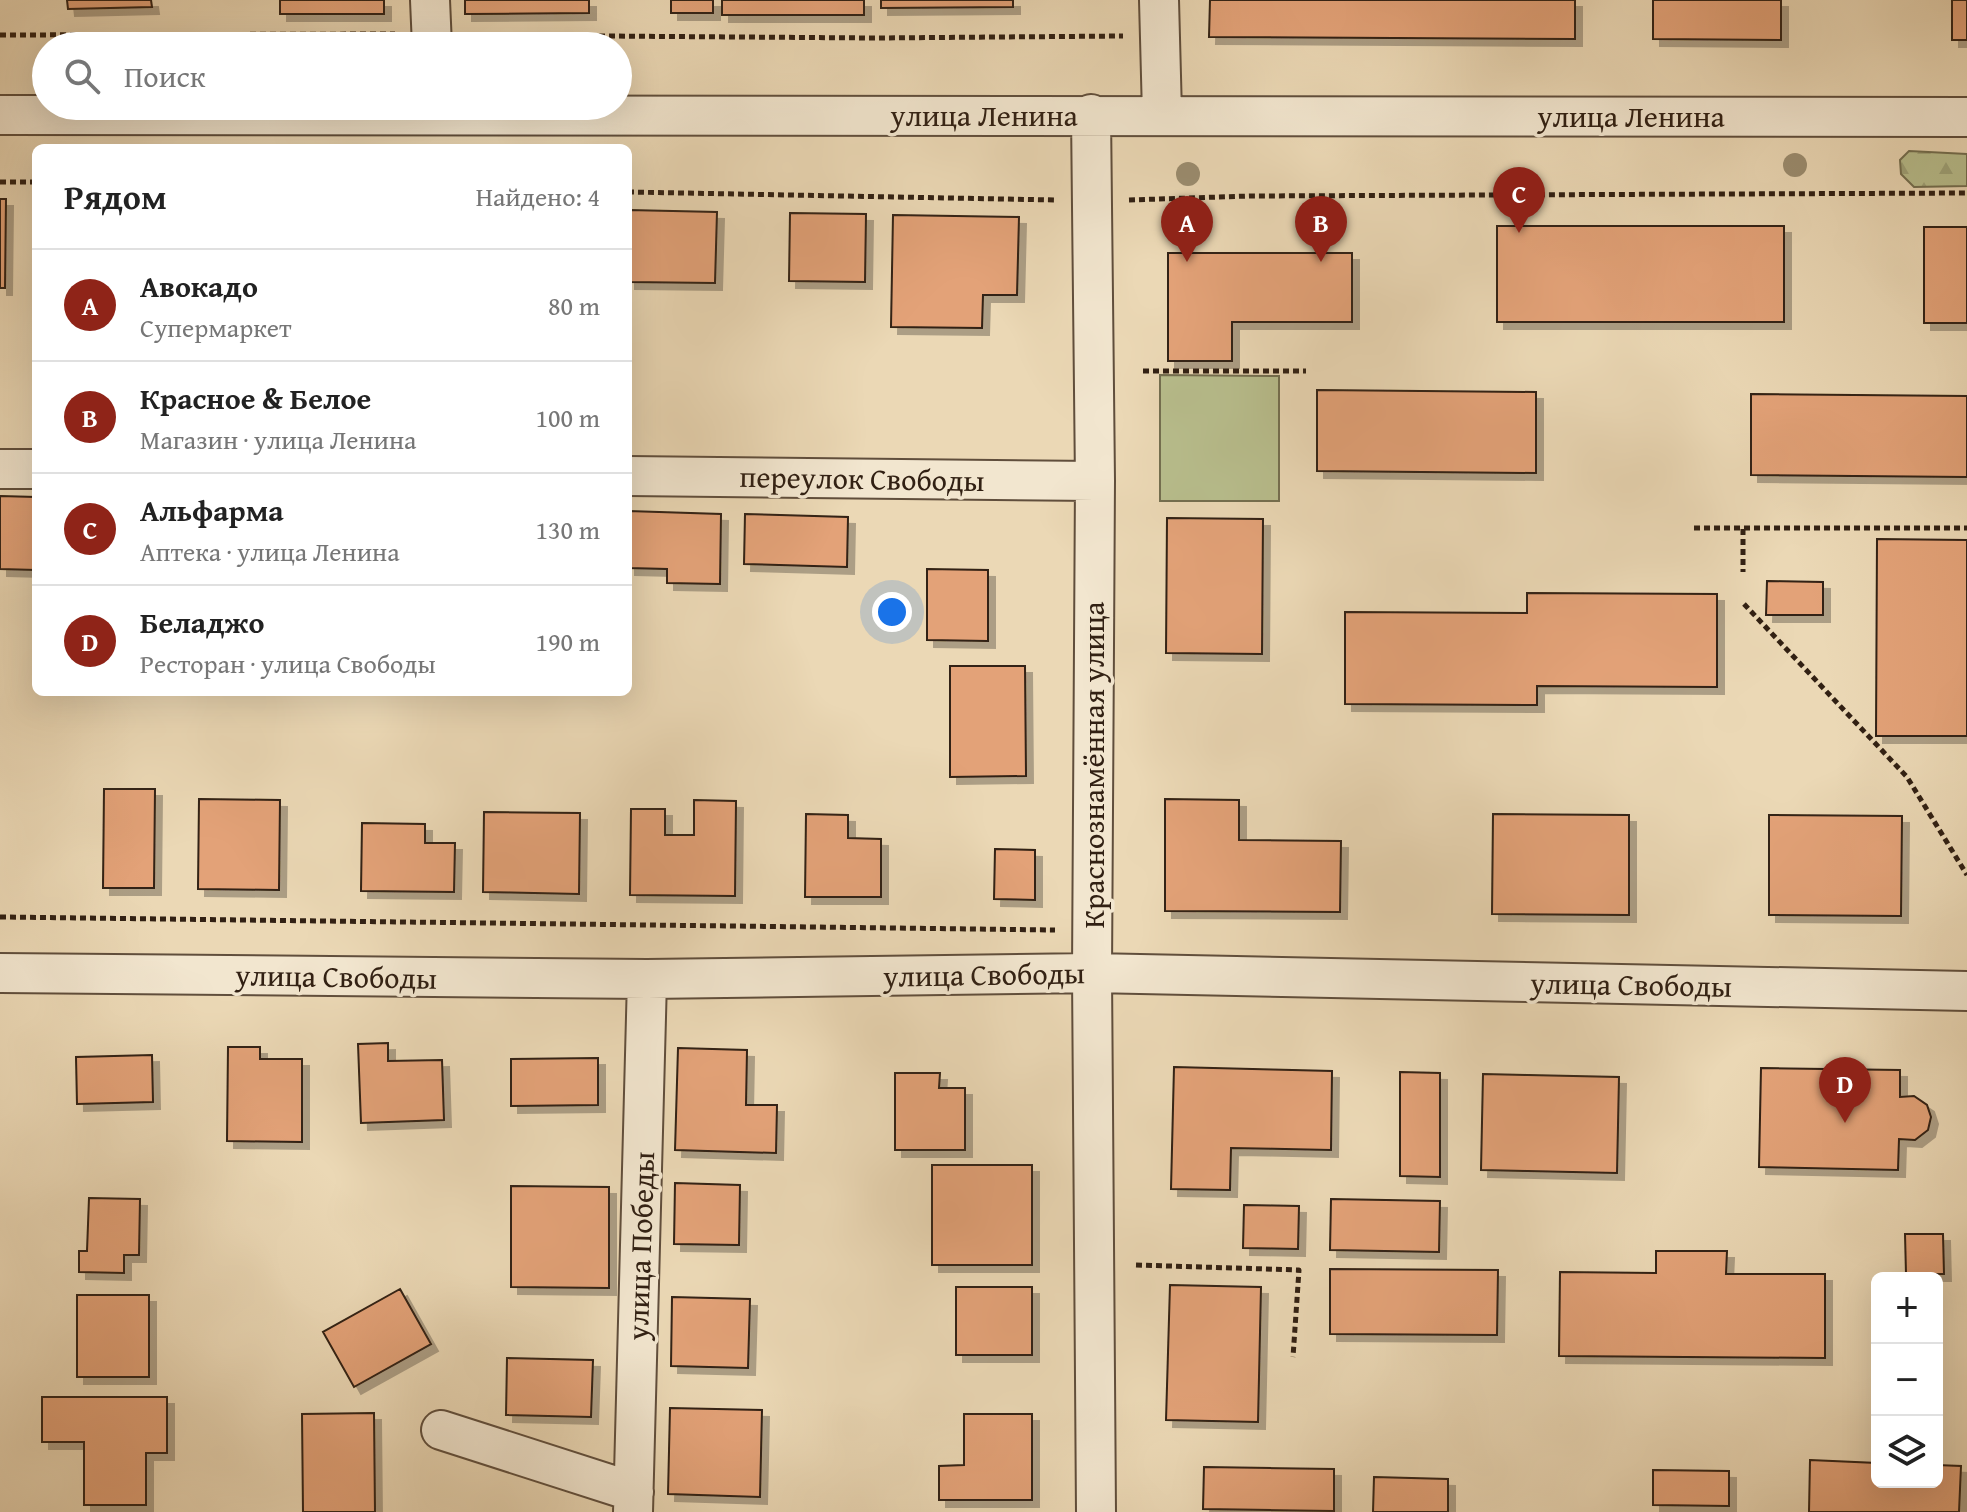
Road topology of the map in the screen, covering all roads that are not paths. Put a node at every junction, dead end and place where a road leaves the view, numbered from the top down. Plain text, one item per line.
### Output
1 (1160, 17) edge
2 (632, 112) edge
3 (1091, 114) junction
4 (1162, 114) junction
5 (0, 115) edge
6 (32, 115) edge
7 (1967, 117) edge
8 (0, 469) edge
9 (32, 469) edge
10 (632, 476) edge
11 (1095, 481) junction
12 (0, 973) edge
13 (1092, 973) junction
14 (647, 979) junction
15 (1967, 991) edge
16 (441, 1430) dead end
17 (633, 1502) edge
18 (1096, 1512) edge

1 - 4 street
2 - 3 street, улица Ленина
3 - 4 street, улица Ленина
3 - 11 street, Краснознамённая улица
4 - 7 street, улица Ленина
5 - 6 street, улица Ленина
8 - 9 street
10 - 11 street, переулок Свободы
11 - 13 street, Краснознамённая улица
12 - 14 street, улица Свободы
13 - 14 street, улица Свободы
13 - 15 street, улица Свободы
13 - 18 street, Краснознамённая улица
14 - 17 street, улица Победы
16 - 17 street

